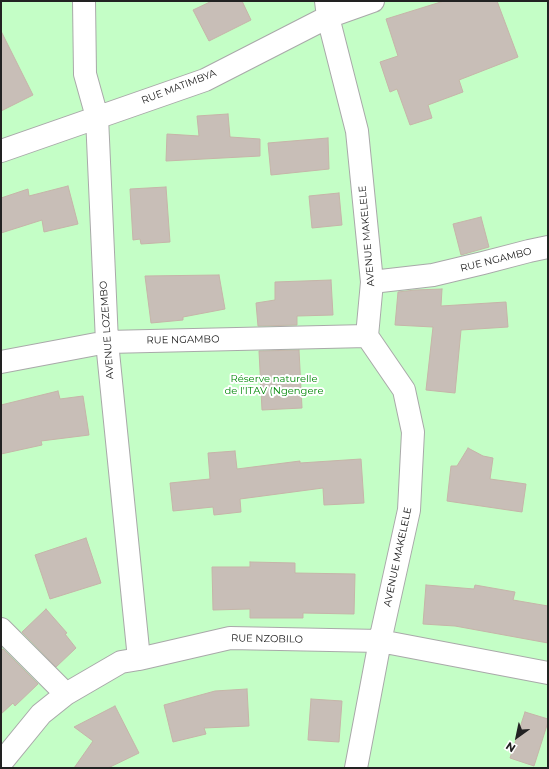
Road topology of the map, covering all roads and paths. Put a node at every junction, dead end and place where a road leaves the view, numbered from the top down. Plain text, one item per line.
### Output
1 (84, 1) edge
2 (373, 1) edge
3 (327, 9) edge
4 (97, 117) junction
5 (1, 151) edge
6 (548, 247) edge
7 (372, 282) junction
8 (367, 336) junction
9 (106, 342) junction
10 (1, 362) edge
11 (1, 629) edge
12 (380, 641) junction
13 (139, 659) junction
14 (548, 674) edge
15 (66, 694) junction
16 (1, 763) edge
17 (356, 768) edge

1 - 4 street, AVENUE LOZEMBO
2 - 3 street, RUE MATIMBYA
3 - 4 street, RUE MATIMBYA
3 - 7 street, AVENUE MAKELELE
4 - 5 street, RUE MATIMBYA
4 - 9 street, AVENUE LOZEMBO
6 - 7 street, RUE NGAMBO
7 - 8 street, AVENUE MAKELELE
8 - 9 street, RUE NGAMBO
8 - 12 street, AVENUE MAKELELE
9 - 10 street, RUE NGAMBO
9 - 13 street, AVENUE LOZEMBO
11 - 15 street
12 - 13 street, RUE NZOBILO
12 - 14 street, RUE NZOBILO
12 - 17 street, AVENUE MAKELELE
13 - 15 street, RUE NZOBILO
15 - 16 street, RUE NZOBILO

